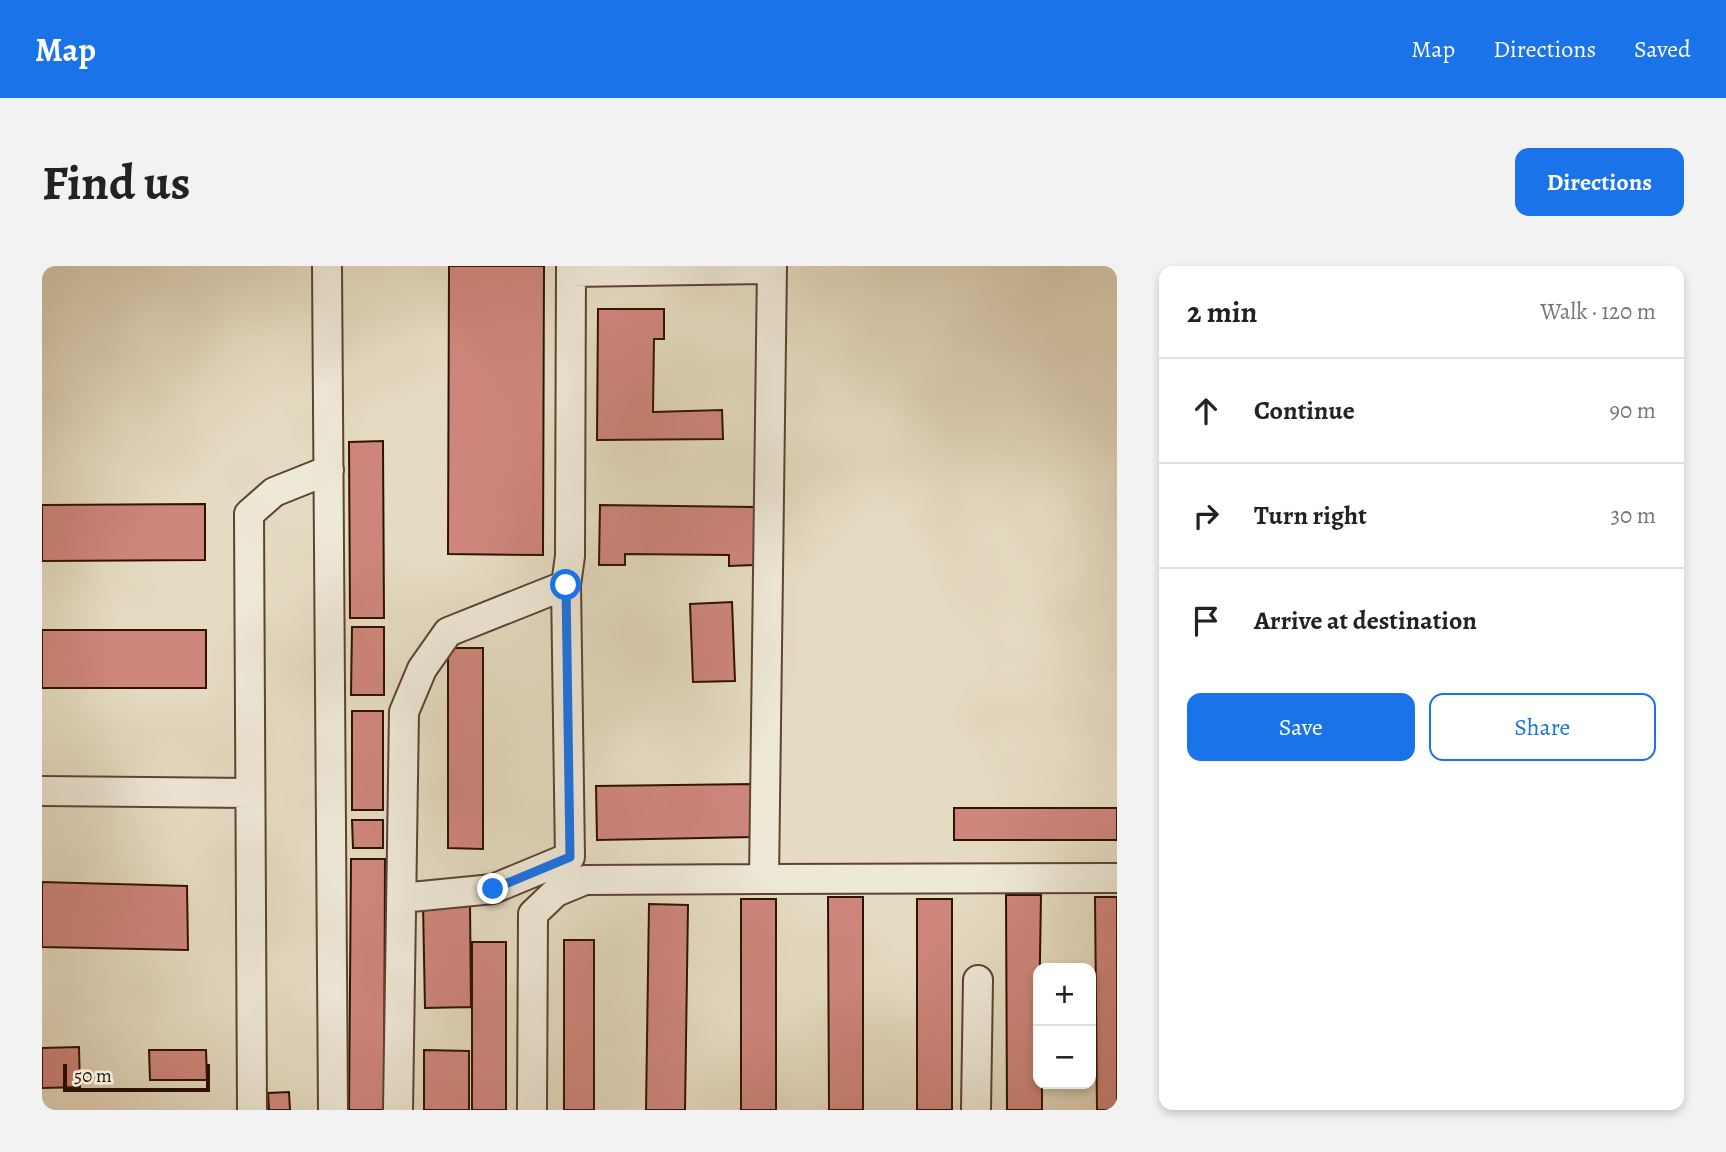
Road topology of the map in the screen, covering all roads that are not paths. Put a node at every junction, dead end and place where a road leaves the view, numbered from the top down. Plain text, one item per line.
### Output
1 (327, 266) edge
2 (772, 267) edge
3 (571, 269) edge
4 (329, 470) junction
5 (566, 585) junction
6 (42, 791) edge
7 (250, 793) junction
8 (1117, 878) edge
9 (764, 879) junction
10 (401, 898) junction
11 (978, 980) dead end
12 (252, 1110) edge
13 (333, 1110) edge
14 (398, 1110) edge
15 (531, 1110) edge
16 (976, 1110) edge

1 - 4 lane
2 - 3 lane
2 - 9 lane
3 - 5 lane
4 - 7 lane
4 - 13 lane
5 - 10 lane
5 - 10 lane
6 - 7 lane
7 - 12 lane
8 - 9 lane
9 - 15 lane
10 - 14 lane
11 - 16 lane

